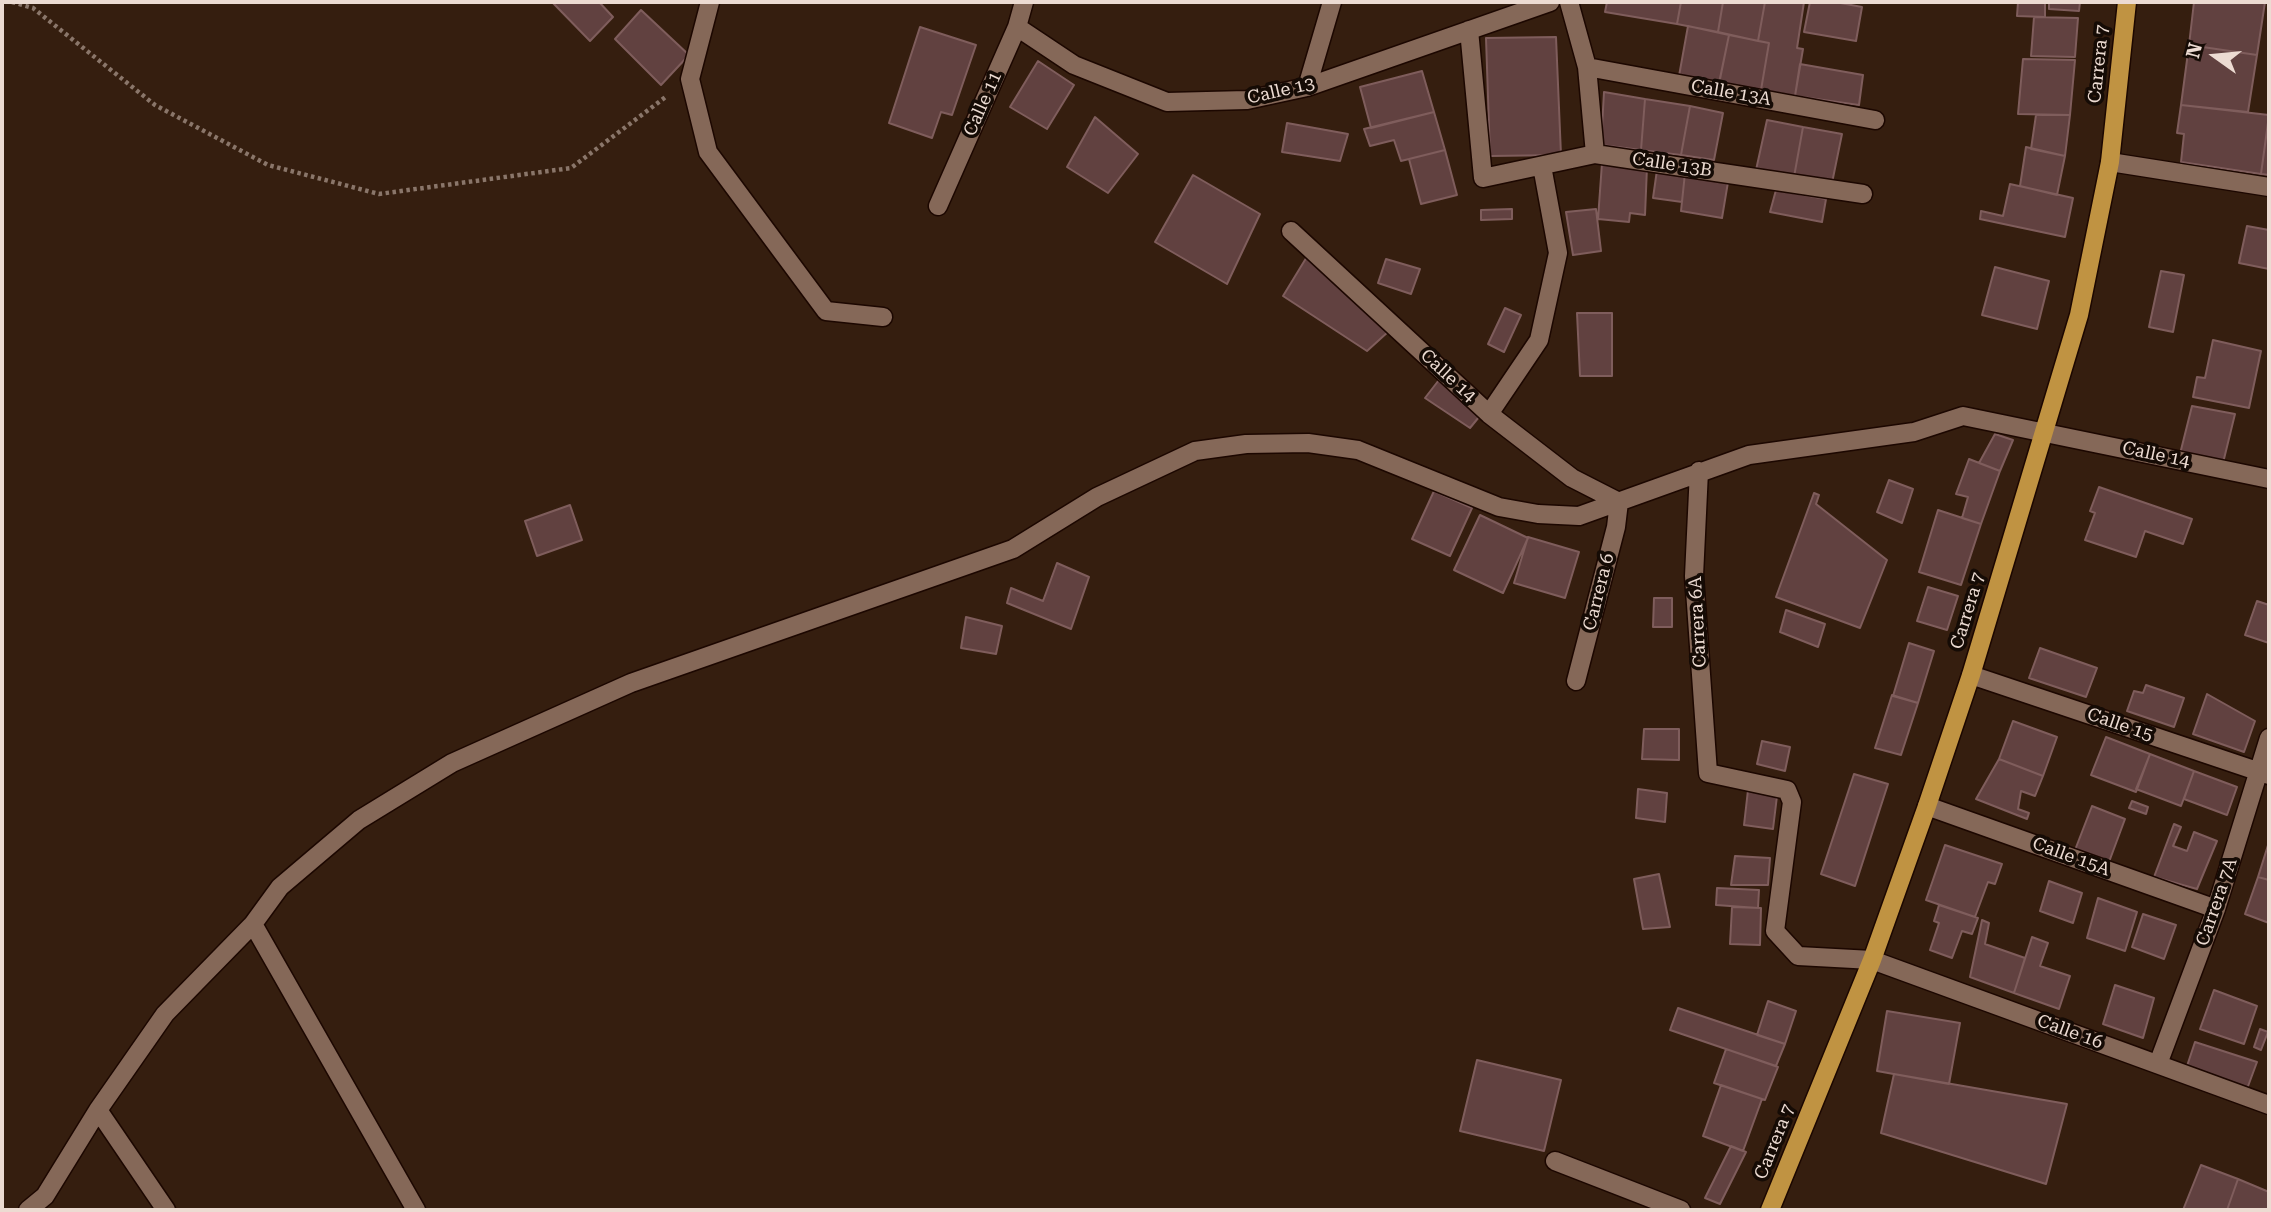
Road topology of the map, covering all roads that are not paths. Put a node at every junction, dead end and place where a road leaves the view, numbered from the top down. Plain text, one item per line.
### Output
1 (710, 2) edge
2 (1024, 2) edge
3 (1332, 2) edge
4 (1550, 2) edge
5 (1569, 2) edge
6 (2127, 2) edge
7 (1017, 27) junction
8 (1469, 30) junction
9 (1587, 67) junction
10 (1307, 87) junction
11 (1875, 120) dead end
12 (1595, 154) junction
13 (2109, 162) junction
14 (1542, 166) junction
15 (2269, 187) edge
16 (1863, 194) dead end
17 (938, 206) dead end
18 (1291, 231) dead end
19 (883, 317) dead end
20 (1489, 414) junction
21 (2043, 432) junction
22 (1699, 471) junction
23 (2269, 479) edge
24 (1619, 502) junction
25 (1971, 675) junction
26 (1576, 681) dead end
27 (2269, 738) edge
28 (2265, 773) edge
29 (1787, 790) joint
30 (1927, 806) junction
31 (2216, 909) junction
32 (253, 924) junction
33 (1872, 960) junction
34 (2158, 1064) junction
35 (2269, 1105) edge
36 (98, 1110) junction
37 (1555, 1161) dead end
38 (28, 1210) edge
39 (166, 1210) edge
40 (416, 1210) edge
41 (1681, 1210) edge
42 (1770, 1210) edge

1 - 19 street
2 - 7 street, Calle 11
3 - 10 street
4 - 8 street, Calle 13
5 - 9 street
6 - 13 main road, Carrera 7
7 - 10 street, Calle 13
7 - 17 street, Calle 11
8 - 10 street, Calle 13
8 - 14 street, Calle 13B
9 - 11 street, Calle 13A
9 - 12 street
12 - 14 street, Calle 13B
12 - 16 street, Calle 13B
13 - 15 street
13 - 21 main road, Carrera 7
14 - 20 street
18 - 20 street, Calle 14
20 - 24 street, Calle 14
21 - 22 street, Calle 14
21 - 23 street, Calle 14
21 - 25 main road, Carrera 7
22 - 24 street, Calle 14
22 - 29 street, Carrera 6A
24 - 26 street, Carrera 6
24 - 32 street, Calle 14
25 - 28 street, Calle 15
25 - 30 main road, Carrera 7
27 - 28 street, Carrera 7A
28 - 31 street, Carrera 7A
29 - 33 street, Calle 16
30 - 31 street, Calle 15A
30 - 33 main road, Carrera 7
31 - 34 street, Carrera 7A
32 - 36 street, Calle 14
32 - 40 street
33 - 34 street, Calle 16
33 - 42 main road, Carrera 7
34 - 35 street, Calle 16
36 - 38 street, Calle 14
36 - 39 street
37 - 41 street

